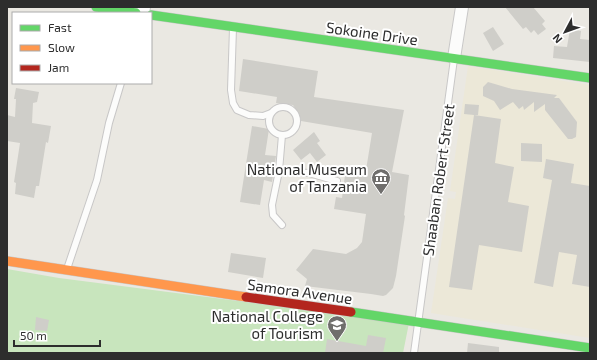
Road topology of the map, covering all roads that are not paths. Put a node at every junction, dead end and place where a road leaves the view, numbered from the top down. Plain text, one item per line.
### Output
1 (96, 7) edge
2 (462, 7) edge
3 (129, 12) edge
4 (152, 15) edge
5 (233, 28) junction
6 (454, 58) junction
7 (590, 78) edge
8 (121, 84) edge
9 (271, 114) junction
10 (282, 135) junction
11 (279, 172) junction
12 (337, 180) dead end
13 (282, 225) dead end
14 (7, 261) edge
15 (66, 269) junction
16 (418, 323) junction
17 (590, 348) edge
18 (414, 353) edge

1 - 3 street
2 - 6 street, Shaaban Robert Street
4 - 5 street, Sokoine Drive
5 - 6 street, Sokoine Drive
5 - 9 lane
6 - 7 street, Sokoine Drive
6 - 16 lane, Shaaban Robert Street
8 - 15 lane
9 - 10 lane
9 - 10 lane
10 - 11 lane
11 - 12 lane
11 - 13 lane
14 - 15 street, Samora Avenue
15 - 16 street, Samora Avenue
16 - 17 street, Samora Avenue
16 - 18 lane, Shaaban Robert Street

